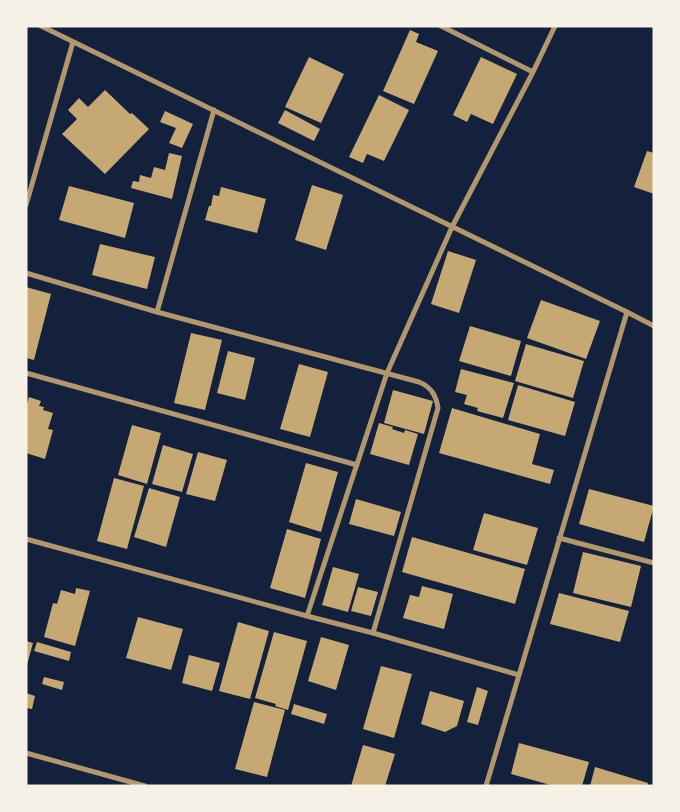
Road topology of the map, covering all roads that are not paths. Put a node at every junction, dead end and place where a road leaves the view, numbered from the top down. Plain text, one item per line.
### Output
1 (41, 26) edge
2 (441, 26) edge
3 (555, 26) edge
4 (73, 42) junction
5 (533, 72) junction
6 (214, 110) junction
7 (28, 193) edge
8 (26, 205) edge
9 (452, 227) junction
10 (26, 273) edge
11 (157, 312) junction
12 (627, 312) junction
13 (654, 326) edge
14 (26, 373) edge
15 (387, 373) junction
16 (356, 466) junction
17 (26, 538) edge
18 (559, 538) junction
19 (654, 563) edge
20 (308, 616) junction
21 (373, 633) junction
22 (519, 675) junction
23 (26, 753) edge
24 (146, 786) edge
25 (486, 786) edge

1 - 4 street
2 - 5 street
3 - 5 street
4 - 6 street
4 - 7 street
5 - 9 street
6 - 9 street
6 - 11 street
7 - 8 street
9 - 12 street
9 - 15 street
10 - 11 street
11 - 15 street
12 - 13 street
12 - 18 street
14 - 16 street
15 - 16 street
15 - 21 street
16 - 20 street
17 - 20 street
18 - 19 street
18 - 22 street
20 - 21 street
21 - 22 street
22 - 25 street
23 - 24 street

